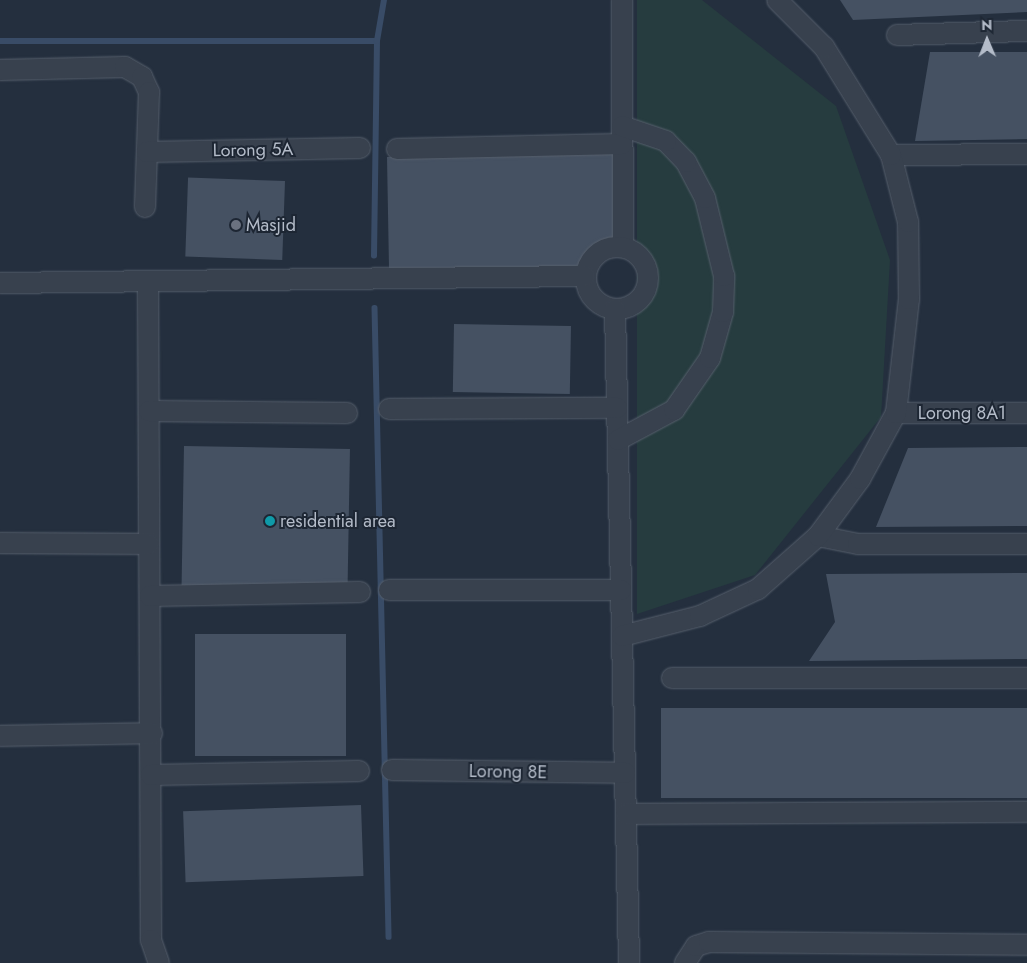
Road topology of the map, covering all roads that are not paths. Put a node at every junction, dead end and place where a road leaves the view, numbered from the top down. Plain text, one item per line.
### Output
1 (622, 0) edge
2 (777, 0) edge
3 (1027, 31) edge
4 (896, 35) dead end
5 (0, 70) edge
6 (622, 135) junction
7 (360, 148) dead end
8 (398, 149) dead end
9 (147, 152) junction
10 (1027, 154) edge
11 (891, 155) junction
12 (144, 207) dead end
13 (623, 247) junction
14 (585, 276) junction
15 (148, 282) junction
16 (0, 283) edge
17 (615, 309) junction
18 (617, 408) junction
19 (389, 409) dead end
20 (149, 411) junction
21 (347, 413) dead end
22 (896, 413) junction
23 (1027, 413) edge
24 (618, 440) junction
25 (818, 536) junction
26 (0, 543) edge
27 (150, 544) junction
28 (1027, 544) edge
29 (389, 590) dead end
30 (621, 590) junction
31 (360, 592) dead end
32 (150, 596) junction
33 (622, 636) junction
34 (672, 678) dead end
35 (1027, 678) edge
36 (152, 733) junction
37 (0, 736) edge
38 (392, 770) dead end
39 (359, 771) dead end
40 (625, 773) junction
41 (151, 775) junction
42 (1027, 812) edge
43 (626, 814) junction
44 (1027, 945) edge
45 (159, 963) edge
46 (629, 963) edge
47 (685, 963) edge

1 - 6 street
2 - 11 street
3 - 4 street
5 - 9 street
6 - 8 street
6 - 13 street
6 - 24 street
7 - 9 street, Lorong 5A
9 - 12 street
10 - 11 street
11 - 22 street
13 - 14 street
13 - 17 street
14 - 15 street
14 - 17 street
15 - 16 street
15 - 20 street
17 - 18 street
18 - 19 street
18 - 24 street
20 - 21 street
20 - 27 street
22 - 23 street, Lorong 8A1
22 - 25 street
24 - 30 street
25 - 28 street
25 - 33 street
26 - 27 street
27 - 32 street
29 - 30 street
30 - 33 street
31 - 32 street
32 - 36 street
33 - 40 street
34 - 35 street
36 - 37 street
36 - 41 street
38 - 40 street, Lorong 8E
39 - 41 street
40 - 43 street
41 - 45 street
42 - 43 street
43 - 46 street
44 - 47 street

